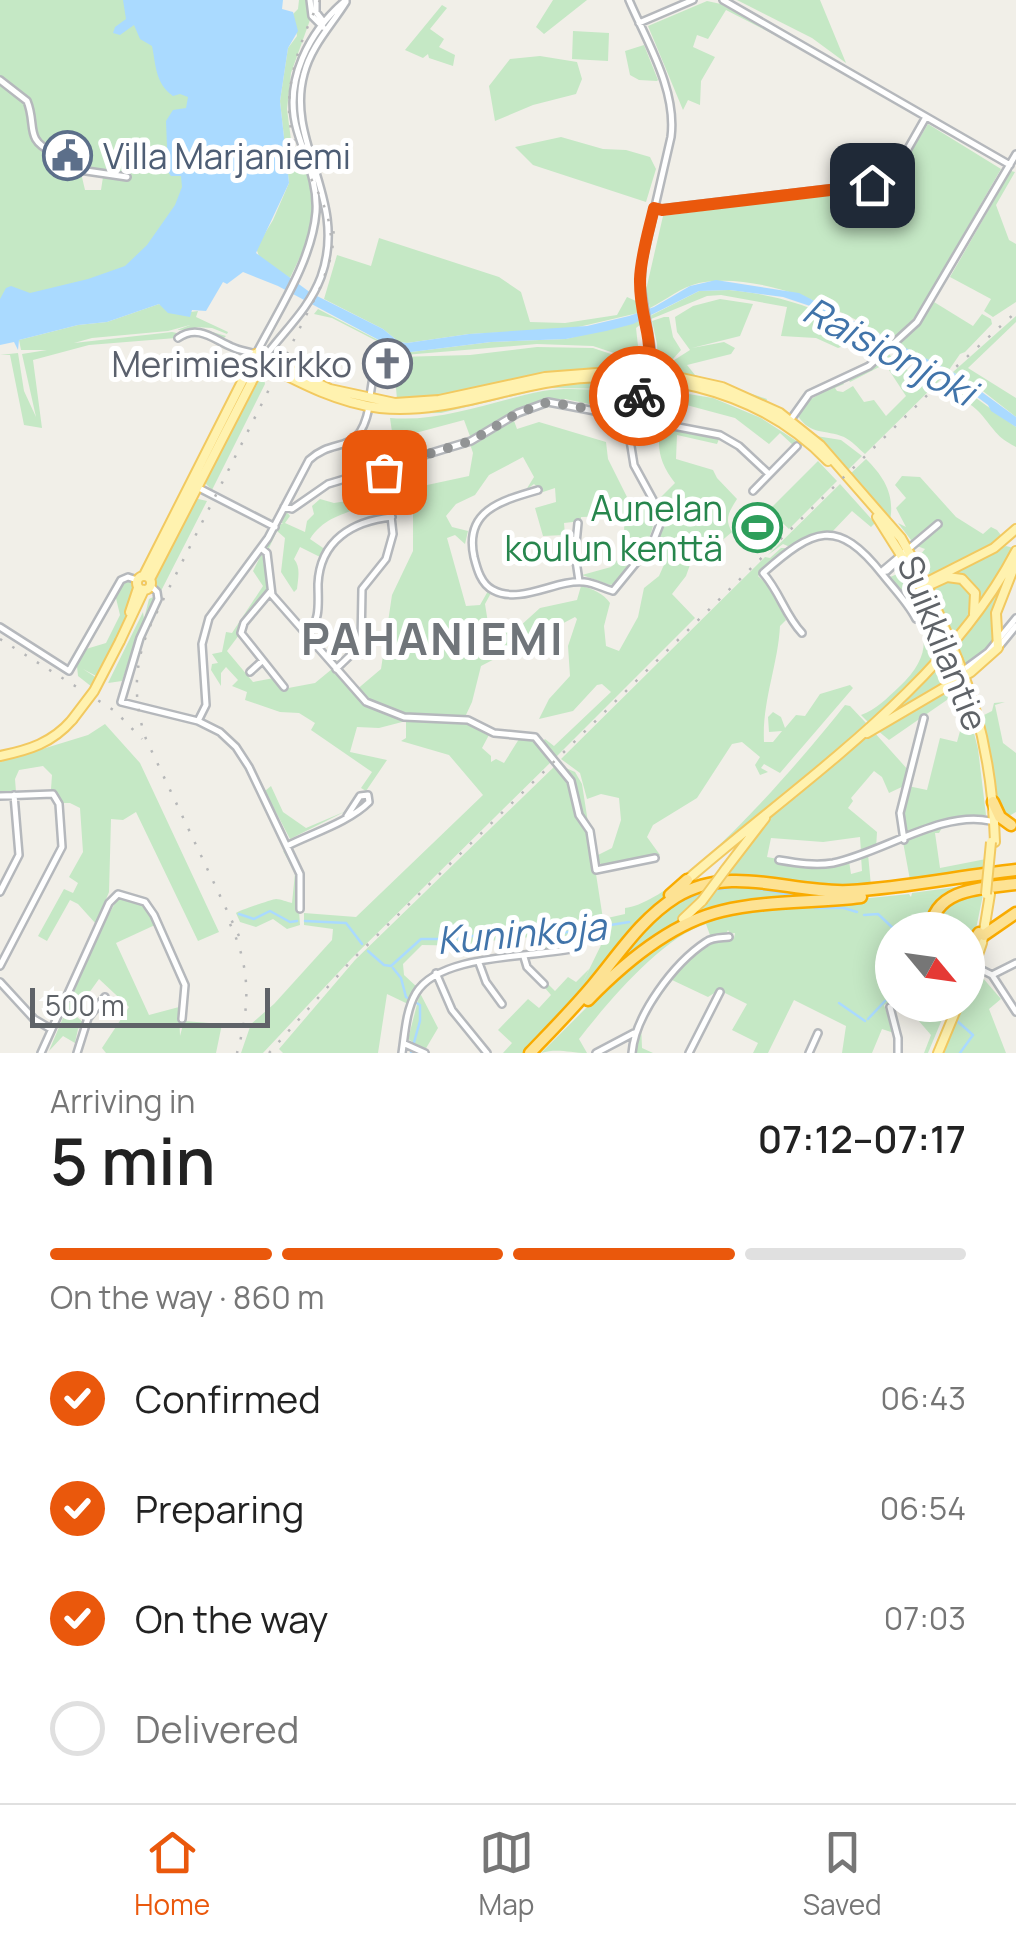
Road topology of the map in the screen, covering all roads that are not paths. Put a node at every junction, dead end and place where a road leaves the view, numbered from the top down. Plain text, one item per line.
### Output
1 (313, 0) edge
2 (347, 0) edge
3 (629, 0) edge
4 (693, 0) edge
5 (723, 0) edge
6 (638, 24) junction
7 (325, 26) junction
8 (0, 80) edge
9 (926, 117) junction
10 (1016, 154) edge
11 (1010, 165) junction
12 (126, 177) dead end
13 (654, 208) junction
14 (178, 338) dead end
15 (258, 358) junction
16 (374, 370) dead end
17 (277, 371) junction
18 (646, 377) junction
19 (250, 382) junction
20 (369, 403) junction
21 (633, 416) junction
22 (789, 422) junction
23 (360, 435) junction
24 (797, 446) dead end
25 (383, 468) junction
26 (769, 474) junction
27 (193, 486) junction
28 (538, 490) dead end
29 (753, 492) dead end
30 (284, 507) junction
31 (392, 517) junction
32 (578, 523) dead end
33 (938, 524) dead end
34 (274, 527) junction
35 (1016, 529) edge
36 (261, 548) junction
37 (1016, 551) edge
38 (904, 553) junction
39 (1016, 562) edge
40 (881, 572) junction
41 (579, 581) junction
42 (144, 583) junction
43 (924, 585) junction
44 (270, 592) junction
45 (916, 619) dead end
46 (1015, 623) edge
47 (0, 626) edge
48 (966, 630) junction
49 (802, 633) dead end
50 (307, 636) junction
51 (998, 645) junction
52 (262, 661) junction
53 (336, 669) junction
54 (960, 670) junction
55 (250, 672) dead end
56 (284, 687) dead end
57 (973, 707) junction
58 (924, 718) dead end
59 (198, 721) junction
60 (0, 754) edge
61 (834, 755) junction
62 (803, 782) junction
63 (14, 795) junction
64 (0, 796) edge
65 (993, 802) junction
66 (348, 816) junction
67 (992, 822) junction
68 (1013, 825) edge
69 (904, 840) junction
70 (287, 846) junction
71 (655, 858) dead end
72 (779, 860) dead end
73 (1016, 877) edge
74 (687, 880) joint
75 (0, 892) edge
76 (300, 909) dead end
77 (935, 912) edge
78 (1016, 913) edge
79 (985, 914) edge
80 (683, 919) joint
81 (646, 921) junction
82 (985, 932) edge
83 (729, 937) dead end
84 (576, 948) dead end
85 (638, 956) junction
86 (524, 957) junction
87 (479, 963) junction
88 (1016, 963) edge
89 (0, 966) edge
90 (985, 972) edge
91 (436, 973) junction
92 (992, 975) junction
93 (0, 982) edge
94 (544, 984) dead end
95 (716, 995) dead end
96 (105, 997) dead end
97 (502, 1004) dead end
98 (1016, 1012) edge
99 (182, 1020) dead end
100 (894, 1022) edge
101 (949, 1022) edge
102 (51, 1030) junction
103 (634, 1033) junction
104 (818, 1034) dead end
105 (410, 1046) junction
106 (41, 1053) edge
107 (77, 1053) edge
108 (402, 1053) edge
109 (424, 1053) edge
110 (487, 1053) edge
111 (534, 1053) edge
112 (596, 1053) edge
113 (632, 1053) edge
114 (690, 1053) edge
115 (809, 1053) edge
116 (898, 1053) edge
117 (936, 1053) edge

1 - 7 street
2 - 7 street
3 - 6 street
4 - 6 street
5 - 9 street
6 - 13 street
7 - 15 street
7 - 15 street
8 - 12 street
9 - 11 street
9 - 13 street
10 - 11 street
11 - 22 street
13 - 18 street
14 - 15 street
15 - 17 main road, Suikkilantie
15 - 19 main road
15 - 20 main road, Suikkilantie
15 - 27 main road
16 - 20 street
17 - 19 main road
17 - 20 main road, Suikkilantie
18 - 20 main road, Suikkilantie
18 - 21 street
18 - 22 main road, Suikkilantie
19 - 27 main road
20 - 23 street
21 - 25 street
21 - 26 street
21 - 41 street
22 - 38 main road, Suikkilantie
23 - 25 street
23 - 30 street
24 - 26 street
25 - 30 street
25 - 31 street
26 - 29 street
27 - 34 street
27 - 42 main road
28 - 41 street
30 - 34 street
31 - 50 street
31 - 53 street
32 - 41 street
33 - 38 street
34 - 36 street
35 - 43 main road
36 - 44 street
36 - 59 street
37 - 48 main road
38 - 40 street
38 - 43 main road, Suikkilantie
39 - 51 main road
40 - 45 street
40 - 49 street
42 - 47 street
42 - 59 street
42 - 60 main road, bridge
43 - 48 main road
43 - 54 main road, Suikkilantie, bridge
44 - 50 street
44 - 52 street
46 - 51 street
48 - 61 main road
50 - 53 street
51 - 54 main road
51 - 54 street
52 - 55 street
52 - 56 street
53 - 71 street
54 - 57 main road, Suikkilantie
54 - 61 main road
57 - 65 main road, Suikkilantie
57 - 67 main road, Suikkilantie
58 - 69 street
59 - 70 street
61 - 62 main road
62 - 74 main road
62 - 80 main road, bridge
63 - 64 street
63 - 75 street
63 - 89 street
65 - 67 main road, Suikkilantie
65 - 68 highway
66 - 66 street
66 - 70 street
67 - 68 highway
67 - 69 street
67 - 79 main road, Suikkilantie, bridge
69 - 72 street
70 - 76 street
73 - 77 highway
73 - 81 highway
73 - 85 highway
74 - 81 highway
78 - 82 highway
80 - 85 highway
81 - 111 highway
83 - 103 street
84 - 86 street
85 - 111 highway
86 - 87 street
86 - 94 street
87 - 91 street
87 - 97 street
88 - 92 street
90 - 92 street
91 - 105 street
91 - 110 street
92 - 98 street
93 - 102 street
95 - 114 street
96 - 107 street
99 - 102 street
100 - 116 street
101 - 117 main road
102 - 106 street
103 - 112 street
103 - 113 street
104 - 115 street
105 - 108 street
105 - 109 street

